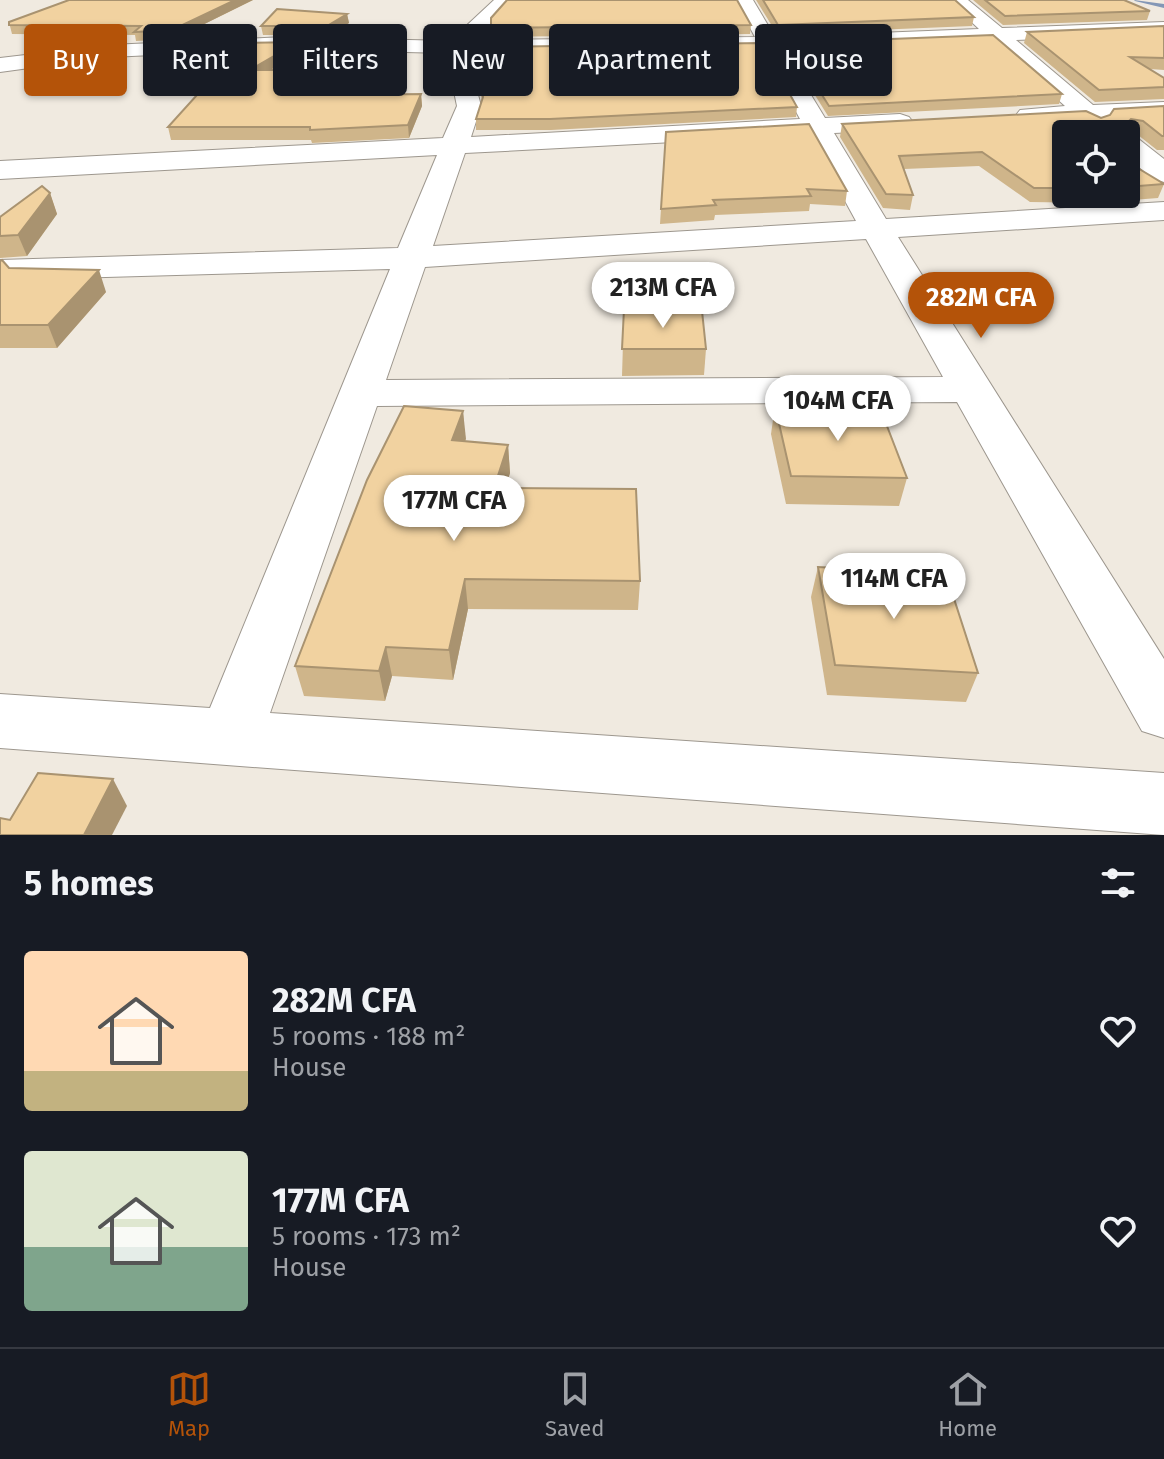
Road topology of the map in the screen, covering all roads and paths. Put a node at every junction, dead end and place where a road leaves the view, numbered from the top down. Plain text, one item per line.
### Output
1 (505, 0) edge
2 (744, 0) edge
3 (957, 0) edge
4 (479, 24) edge
5 (759, 24) edge
6 (1160, 28) edge
7 (997, 35) junction
8 (892, 39) edge
9 (755, 43) edge
10 (423, 46) edge
11 (533, 46) edge
12 (0, 65) edge
13 (467, 96) edge
14 (802, 96) edge
15 (1164, 109) edge
16 (1085, 112) junction
17 (1007, 116) edge
18 (929, 120) edge
19 (1096, 120) edge
20 (820, 126) junction
21 (454, 145) junction
22 (1140, 154) edge
23 (0, 170) edge
24 (1164, 173) edge
25 (1164, 211) edge
26 (877, 230) junction
27 (411, 258) junction
28 (0, 270) edge
29 (974, 389) junction
30 (361, 393) junction
31 (1164, 712) edge
32 (0, 721) edge
33 (230, 737) junction
34 (1164, 805) edge
35 (1091, 817) edge

1 - 4 street
2 - 5 street
3 - 7 street
6 - 7 street
7 - 8 street
7 - 16 street
9 - 11 street
10 - 12 street
13 - 21 street
14 - 20 street
15 - 16 street
16 - 17 street
16 - 19 street
18 - 20 street
20 - 21 street
20 - 26 street
21 - 23 street
21 - 27 street
22 - 24 street
25 - 26 street
26 - 27 street
26 - 29 street
27 - 28 street
27 - 30 street
29 - 30 street
29 - 31 street
30 - 33 street
32 - 33 street
33 - 35 street
34 - 35 street

